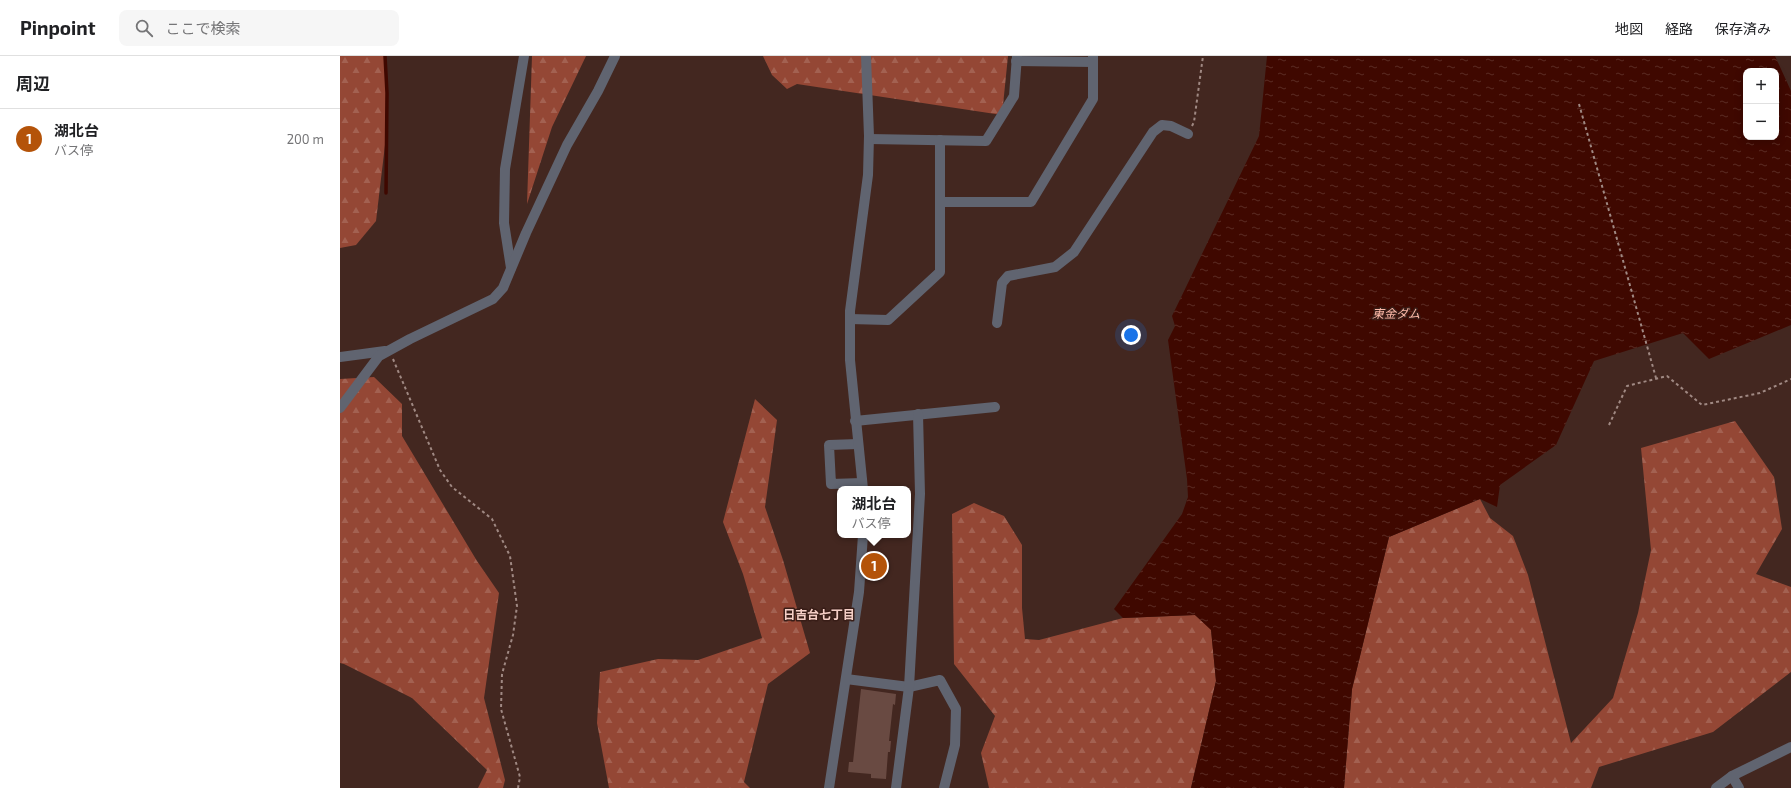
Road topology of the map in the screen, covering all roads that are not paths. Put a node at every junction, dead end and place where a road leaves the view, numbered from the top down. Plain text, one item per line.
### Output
1 (524, 56) edge
2 (615, 56) edge
3 (866, 56) edge
4 (1016, 58) edge
5 (1094, 59) edge
6 (1188, 134) road end
7 (869, 139) junction
8 (940, 140) junction
9 (940, 202) junction
10 (511, 268) junction
11 (850, 319) junction
12 (997, 323) dead end
13 (389, 351) junction
14 (340, 357) edge
15 (995, 406) dead end
16 (340, 408) edge
17 (918, 414) junction
18 (856, 421) junction
19 (858, 444) junction
20 (862, 486) edge
21 (863, 538) edge
22 (846, 679) junction
23 (909, 687) junction
24 (1791, 747) edge
25 (1732, 776) junction
26 (829, 788) edge
27 (896, 788) edge
28 (944, 788) edge
29 (1716, 788) edge
30 (1739, 788) edge

1 - 10 street
2 - 10 street
3 - 7 street
4 - 5 street
4 - 8 street
5 - 9 street
6 - 12 street
7 - 8 street
7 - 11 street
8 - 9 street
9 - 11 street
10 - 13 street
11 - 18 street
13 - 14 street
13 - 16 street
15 - 17 street
17 - 18 street
17 - 23 street
18 - 19 street
19 - 20 street
19 - 20 street
21 - 22 street
22 - 23 street
22 - 26 street
23 - 27 street
23 - 28 street
24 - 25 street
25 - 29 street
25 - 30 street

